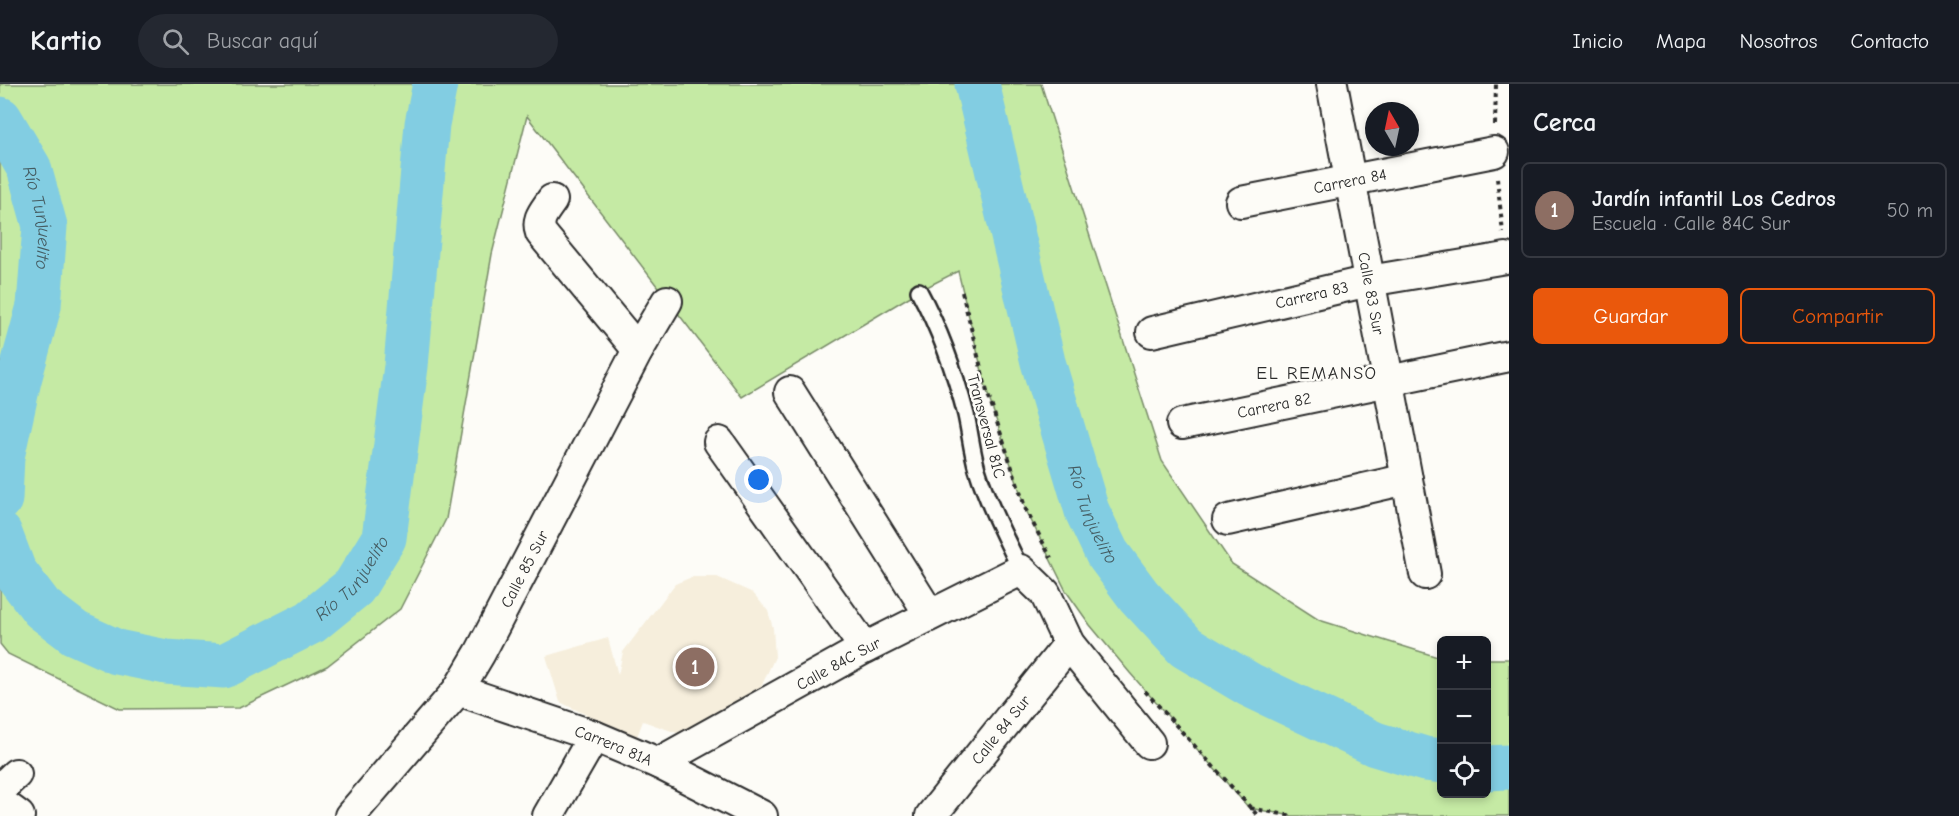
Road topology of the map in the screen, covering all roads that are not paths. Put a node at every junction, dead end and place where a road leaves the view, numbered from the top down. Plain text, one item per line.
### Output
1 (1332, 84) edge
2 (1494, 152) road end
3 (1350, 179) junction
4 (552, 200) dead end
5 (1241, 202) dead end
6 (1506, 258) road end
7 (1370, 281) junction
8 (919, 291) dead end
9 (667, 301) dead end
10 (1152, 332) dead end
11 (638, 350) junction
12 (1509, 356) edge
13 (1389, 380) junction
14 (790, 392) dead end
15 (1182, 424) dead end
16 (719, 442) dead end
17 (1407, 480) junction
18 (1228, 520) dead end
19 (1021, 570) junction
20 (1425, 574) dead end
21 (930, 615) junction
22 (1069, 644) junction
23 (865, 648) junction
24 (458, 690) junction
25 (594, 736) junction
26 (1149, 743) dead end
27 (658, 763) junction
28 (0, 802) edge
29 (19, 816) edge
30 (350, 816) edge
31 (548, 816) edge
32 (762, 816) edge
33 (931, 816) edge

1 - 3 street, Calle 83 Sur
2 - 3 street, Carrera 84
3 - 5 street, Carrera 84
3 - 7 street, Calle 83 Sur
4 - 11 street
6 - 7 street, Carrera 83
7 - 10 street, Carrera 83
7 - 13 street, Calle 83 Sur
8 - 19 lane, Transversal 81C
9 - 11 street, Calle 85 Sur
11 - 24 street, Calle 85 Sur
12 - 13 street, Carrera 82
13 - 15 street, Carrera 82
13 - 17 street, Calle 83 Sur
14 - 21 street
16 - 23 street
17 - 18 street
17 - 20 street, Calle 83 Sur
19 - 21 street, Calle 84C Sur
19 - 22 street
21 - 23 street, Calle 84C Sur
22 - 26 street
22 - 33 street, Calle 84 Sur
23 - 27 street, Calle 84C Sur
24 - 25 street, Carrera 81A
24 - 30 street, Calle 85 Sur
25 - 27 street, Carrera 81A
25 - 31 street
27 - 32 street, Carrera 81A
28 - 29 street

